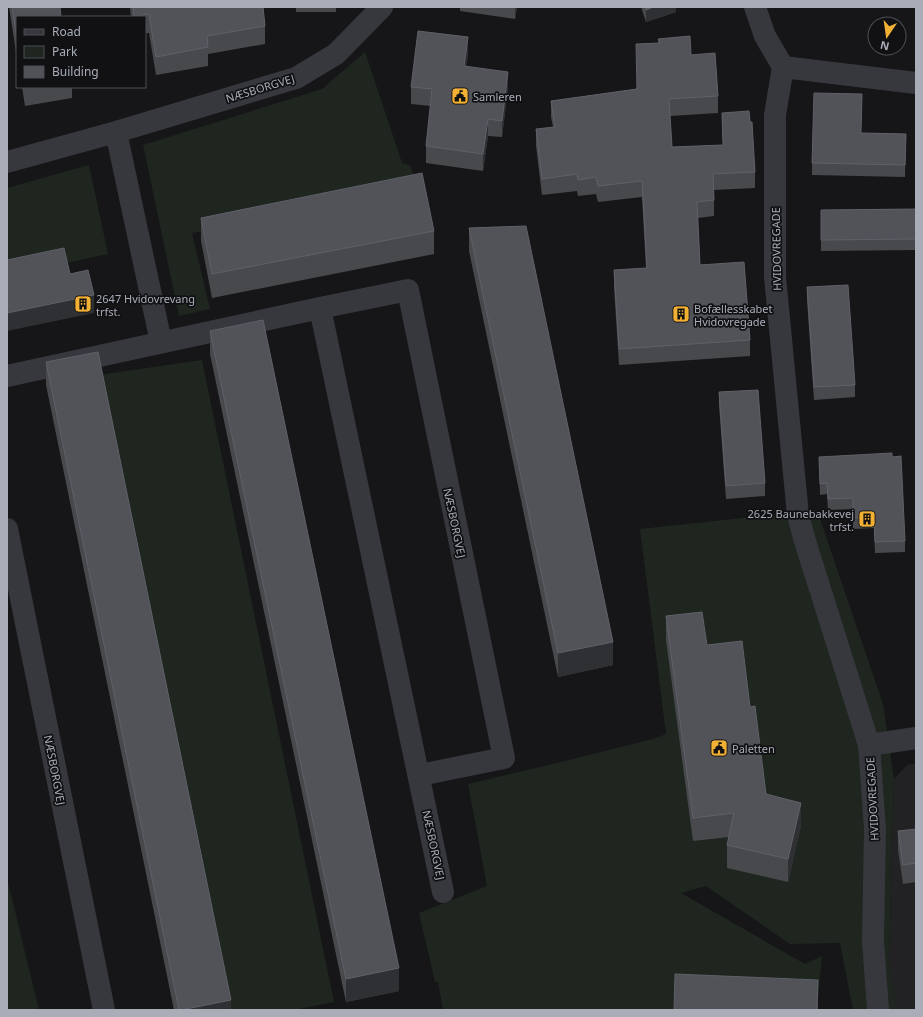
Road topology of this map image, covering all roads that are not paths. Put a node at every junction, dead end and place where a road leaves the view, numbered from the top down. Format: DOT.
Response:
graph roads {
  1 [pos="382,7"];
  2 [pos="755,7"];
  3 [pos="782,67"];
  4 [pos="916,83"];
  5 [pos="116,132"];
  6 [pos="7,162"];
  7 [pos="320,308"];
  8 [pos="161,342"];
  9 [pos="7,376"];
  10 [pos="7,529"];
  11 [pos="916,738"];
  12 [pos="869,745"];
  13 [pos="420,775"];
  14 [pos="444,892"];
  15 [pos="104,1010"];
  16 [pos="878,1010"];
  1 -- 5 [label="street, NÆSBORGVEJ"];
  2 -- 3 [label="street"];
  3 -- 4 [label="street"];
  3 -- 12 [label="street, HVIDOVREGADE"];
  5 -- 6 [label="street, NÆSBORGVEJ"];
  5 -- 8 [label="street"];
  7 -- 8 [label="street, NÆSBORGVEJ"];
  7 -- 13 [label="street, NÆSBORGVEJ"];
  7 -- 13 [label="street, NÆSBORGVEJ"];
  8 -- 9 [label="street, NÆSBORGVEJ"];
  10 -- 15 [label="street, NÆSBORGVEJ"];
  11 -- 12 [label="street"];
  12 -- 16 [label="street, HVIDOVREGADE"];
  13 -- 14 [label="street, NÆSBORGVEJ"];
}
